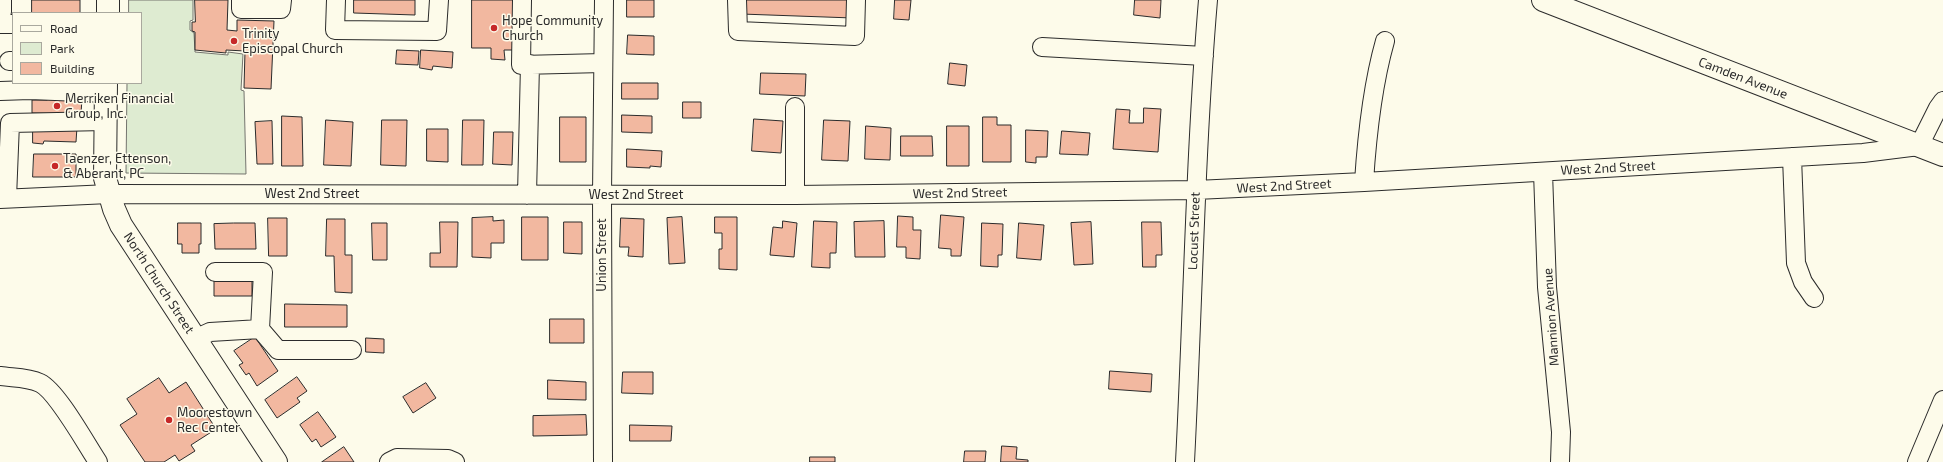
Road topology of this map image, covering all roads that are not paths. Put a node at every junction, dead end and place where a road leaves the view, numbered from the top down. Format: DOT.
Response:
graph roads {
  1 [pos="108,0"];
  2 [pos="241,0"];
  3 [pos="282,0"];
  4 [pos="336,0"];
  5 [pos="439,0"];
  6 [pos="522,0"];
  7 [pos="604,0"];
  8 [pos="737,0"];
  9 [pos="856,0"];
  10 [pos="1208,0"];
  11 [pos="1543,0"];
  12 [pos="108,12"];
  13 [pos="1385,41"];
  14 [pos="1042,47"];
  15 [pos="1204,56"];
  16 [pos="603,63"];
  17 [pos="530,64"];
  18 [pos="106,88"];
  19 [pos="0,91"];
  20 [pos="1943,100"];
  21 [pos="795,107"];
  22 [pos="105,121"];
  23 [pos="1919,146"];
  24 [pos="1943,156"];
  25 [pos="1792,157"];
  26 [pos="1543,172"];
  27 [pos="1364,182"];
  28 [pos="1196,190"];
  29 [pos="109,194"];
  30 [pos="527,195"];
  31 [pos="602,195"];
  32 [pos="795,195"];
  33 [pos="4,198"];
  34 [pos="215,272"];
  35 [pos="1814,298"];
  36 [pos="260,329"];
  37 [pos="195,338"];
  38 [pos="352,350"];
  39 [pos="0,376"];
  40 [pos="1943,400"];
  41 [pos="98,462"];
  42 [pos="276,462"];
  43 [pos="389,462"];
  44 [pos="455,462"];
  45 [pos="604,462"];
  46 [pos="1185,462"];
  47 [pos="1560,462"];
  48 [pos="1917,462"];
  1 -- 12 [label="main road"];
  2 -- 3 [label="street"];
  4 -- 5 [label="street"];
  6 -- 17 [label="street"];
  7 -- 16 [label="street, Union Street"];
  8 -- 9 [label="street"];
  10 -- 15 [label="street, Locust Street"];
  11 -- 23 [label="main road, Camden Avenue"];
  13 -- 27 [label="street"];
  14 -- 15 [label="street"];
  15 -- 28 [label="street, Locust Street"];
  16 -- 17 [label="street"];
  16 -- 31 [label="street, Union Street"];
  17 -- 30 [label="street"];
  18 -- 19 [label="street"];
  18 -- 22 [label="main road, North Church Street"];
  20 -- 23 [label="street"];
  21 -- 32 [label="street"];
  22 -- 29 [label="main road, North Church Street"];
  22 -- 33 [label="street"];
  23 -- 24 [label="main road, Camden Avenue"];
  23 -- 25 [label="street, West 2nd Street"];
  25 -- 26 [label="street, West 2nd Street"];
  25 -- 35 [label="street"];
  26 -- 27 [label="street, West 2nd Street"];
  26 -- 47 [label="street, Mannion Avenue"];
  27 -- 28 [label="street, West 2nd Street"];
  28 -- 32 [label="street, West 2nd Street"];
  28 -- 46 [label="street, Locust Street"];
  29 -- 30 [label="street, West 2nd Street"];
  29 -- 33 [label="street, West 2nd Street"];
  29 -- 37 [label="main road, North Church Street"];
  30 -- 31 [label="street, West 2nd Street"];
  31 -- 32 [label="street, West 2nd Street"];
  31 -- 45 [label="street, Union Street"];
  34 -- 36 [label="street"];
  36 -- 37 [label="street"];
  36 -- 38 [label="street"];
  37 -- 42 [label="main road, North Church Street"];
  39 -- 41 [label="street"];
  40 -- 48 [label="street"];
  43 -- 44 [label="street"];
}
